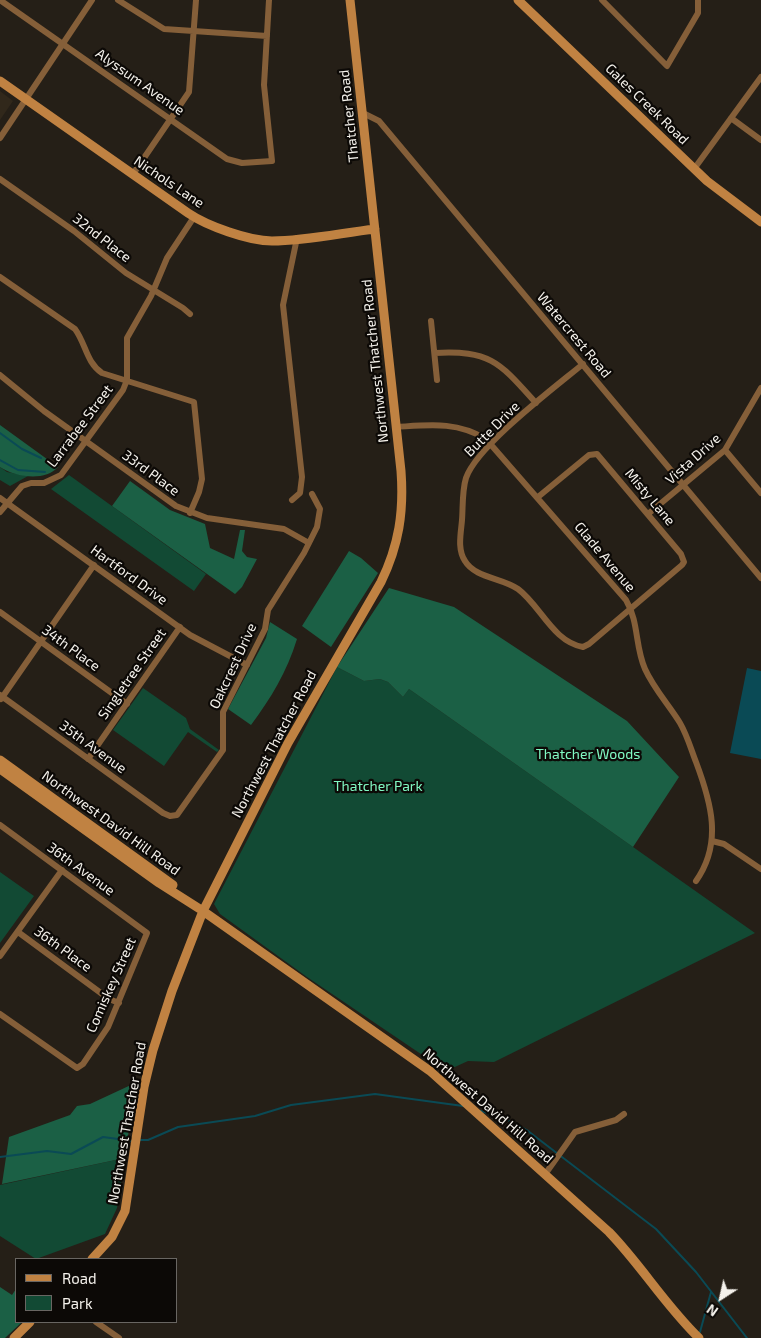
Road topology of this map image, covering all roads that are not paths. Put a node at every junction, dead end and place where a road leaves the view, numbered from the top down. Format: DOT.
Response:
graph roads {
  1 [pos="0,0"];
  2 [pos="92,0"];
  3 [pos="118,0"];
  4 [pos="196,0"];
  5 [pos="269,0"];
  6 [pos="350,0"];
  7 [pos="518,0"];
  8 [pos="602,0"];
  9 [pos="698,0"];
  10 [pos="194,31"];
  11 [pos="267,36"];
  12 [pos="63,44"];
  13 [pos="761,77"];
  14 [pos="0,81"];
  15 [pos="26,100"];
  16 [pos="363,113"];
  17 [pos="731,118"];
  18 [pos="172,120"];
  19 [pos="0,138"];
  20 [pos="761,140"];
  21 [pos="694,168"];
  22 [pos="133,174"];
  23 [pos="0,179"];
  24 [pos="194,217"];
  25 [pos="761,222"];
  26 [pos="375,229"];
  27 [pos="297,238"];
  28 [pos="0,277"];
  29 [pos="153,290"];
  30 [pos="190,314"];
  31 [pos="431,322"];
  32 [pos="435,353"];
  33 [pos="582,364"];
  34 [pos="0,375"];
  35 [pos="127,380"];
  36 [pos="438,380"];
  37 [pos="761,388"];
  38 [pos="536,403"];
  39 [pos="396,427"];
  40 [pos="86,441"];
  41 [pos="492,444"];
  42 [pos="725,450"];
  43 [pos="684,486"];
  44 [pos="761,493"];
  45 [pos="312,494"];
  46 [pos="0,498"];
  47 [pos="538,498"];
  48 [pos="292,500"];
  49 [pos="6,503"];
  50 [pos="0,512"];
  51 [pos="190,513"];
  52 [pos="648,514"];
  53 [pos="309,543"];
  54 [pos="94,565"];
  55 [pos="761,578"];
  56 [pos="631,609"];
  57 [pos="0,612"];
  58 [pos="180,627"];
  59 [pos="40,641"];
  60 [pos="246,665"];
  61 [pos="1,697"];
  62 [pos="126,704"];
  63 [pos="88,759"];
  64 [pos="0,760"];
  65 [pos="0,769"];
  66 [pos="173,816"];
  67 [pos="0,825"];
  68 [pos="712,840"];
  69 [pos="761,869"];
  70 [pos="62,870"];
  71 [pos="696,881"];
  72 [pos="203,911"];
  73 [pos="18,932"];
  74 [pos="147,933"];
  75 [pos="0,956"];
  76 [pos="119,1003"];
  77 [pos="0,1014"];
  78 [pos="624,1114"];
  79 [pos="546,1173"];
  80 [pos="93,1258"];
  81 [pos="29,1323"];
  82 [pos="97,1323"];
  83 [pos="14,1338"];
  84 [pos="119,1338"];
  85 [pos="699,1338"];
  1 -- 12 [label="street, Alyssum Avenue"];
  2 -- 12 [label="street"];
  3 -- 10 [label="street"];
  4 -- 10 [label="street"];
  5 -- 11 [label="street"];
  6 -- 16 [label="street, Thatcher Road"];
  7 -- 21 [label="street, Gales Creek Road"];
  8 -- 9 [label="street"];
  10 -- 11 [label="street"];
  10 -- 18 [label="street"];
  11 -- 18 [label="street, Alyssum Avenue"];
  12 -- 15 [label="street"];
  12 -- 18 [label="street, Alyssum Avenue"];
  13 -- 17 [label="street"];
  14 -- 15 [label="street, Nichols Lane"];
  15 -- 19 [label="street"];
  15 -- 22 [label="street, Nichols Lane"];
  16 -- 26 [label="street, Thatcher Road"];
  16 -- 33 [label="street, Watercrest Road"];
  17 -- 20 [label="street"];
  17 -- 21 [label="street"];
  18 -- 22 [label="street"];
  21 -- 25 [label="street, Gales Creek Road"];
  22 -- 24 [label="street, Nichols Lane"];
  23 -- 29 [label="street, 32nd Place"];
  24 -- 27 [label="street, Nichols Lane"];
  24 -- 29 [label="street, Larrabee Street"];
  26 -- 27 [label="street, Nichols Lane"];
  26 -- 39 [label="street, Northwest Thatcher Road"];
  27 -- 48 [label="street"];
  28 -- 35 [label="street"];
  29 -- 30 [label="street, 32nd Place"];
  29 -- 35 [label="street, Larrabee Street"];
  31 -- 32 [label="street"];
  32 -- 36 [label="street"];
  32 -- 38 [label="street"];
  33 -- 38 [label="street, Butte Drive"];
  33 -- 43 [label="street, Watercrest Road"];
  34 -- 40 [label="street, 33rd Place"];
  35 -- 40 [label="street, Larrabee Street"];
  35 -- 51 [label="street"];
  37 -- 42 [label="street, Vista Drive"];
  38 -- 41 [label="street, Butte Drive"];
  39 -- 41 [label="street, Glade Avenue"];
  39 -- 72 [label="street, Northwest Thatcher Road"];
  40 -- 49 [label="street, Larrabee Street"];
  40 -- 51 [label="street, 33rd Place"];
  41 -- 47 [label="street, Glade Avenue"];
  41 -- 56 [label="street, Butte Drive"];
  42 -- 43 [label="street, Vista Drive"];
  42 -- 44 [label="street"];
  43 -- 52 [label="street, Vista Drive"];
  43 -- 55 [label="street, Watercrest Road"];
  45 -- 53 [label="street, Oakcrest Drive"];
  46 -- 49 [label="street, Hartford Drive"];
  47 -- 52 [label="street, Misty Lane"];
  47 -- 56 [label="street, Glade Avenue"];
  49 -- 50 [label="street, Larrabee Street"];
  49 -- 54 [label="street, Hartford Drive"];
  51 -- 53 [label="street, 33rd Place"];
  52 -- 56 [label="street, Misty Lane"];
  53 -- 60 [label="street, Oakcrest Drive"];
  54 -- 58 [label="street, Hartford Drive"];
  54 -- 59 [label="street"];
  56 -- 68 [label="street, Glade Avenue"];
  57 -- 59 [label="street, 34th Place"];
  58 -- 60 [label="street, Hartford Drive"];
  58 -- 62 [label="street, Singletree Street"];
  59 -- 61 [label="street"];
  59 -- 62 [label="street, 34th Place"];
  60 -- 66 [label="street, Oakcrest Drive"];
  61 -- 63 [label="street, 35th Avenue"];
  62 -- 63 [label="street, Singletree Street"];
  63 -- 66 [label="street, 35th Avenue"];
  64 -- 72 [label="street, Northwest David Hill Road"];
  65 -- 72 [label="street, Northwest David Hill Road"];
  67 -- 70 [label="street, 36th Avenue"];
  68 -- 69 [label="street"];
  68 -- 71 [label="street, Glade Avenue"];
  70 -- 73 [label="street"];
  70 -- 74 [label="street, 36th Avenue"];
  72 -- 79 [label="street, Northwest David Hill Road"];
  72 -- 80 [label="street, Northwest Thatcher Road"];
  73 -- 75 [label="street"];
  73 -- 76 [label="street, 36th Place"];
  74 -- 76 [label="street, Comiskey Street"];
  76 -- 77 [label="street, Comiskey Street"];
  78 -- 79 [label="street"];
  79 -- 85 [label="street, Northwest David Hill Road"];
  81 -- 83 [label="street"];
  82 -- 84 [label="street"];
}
